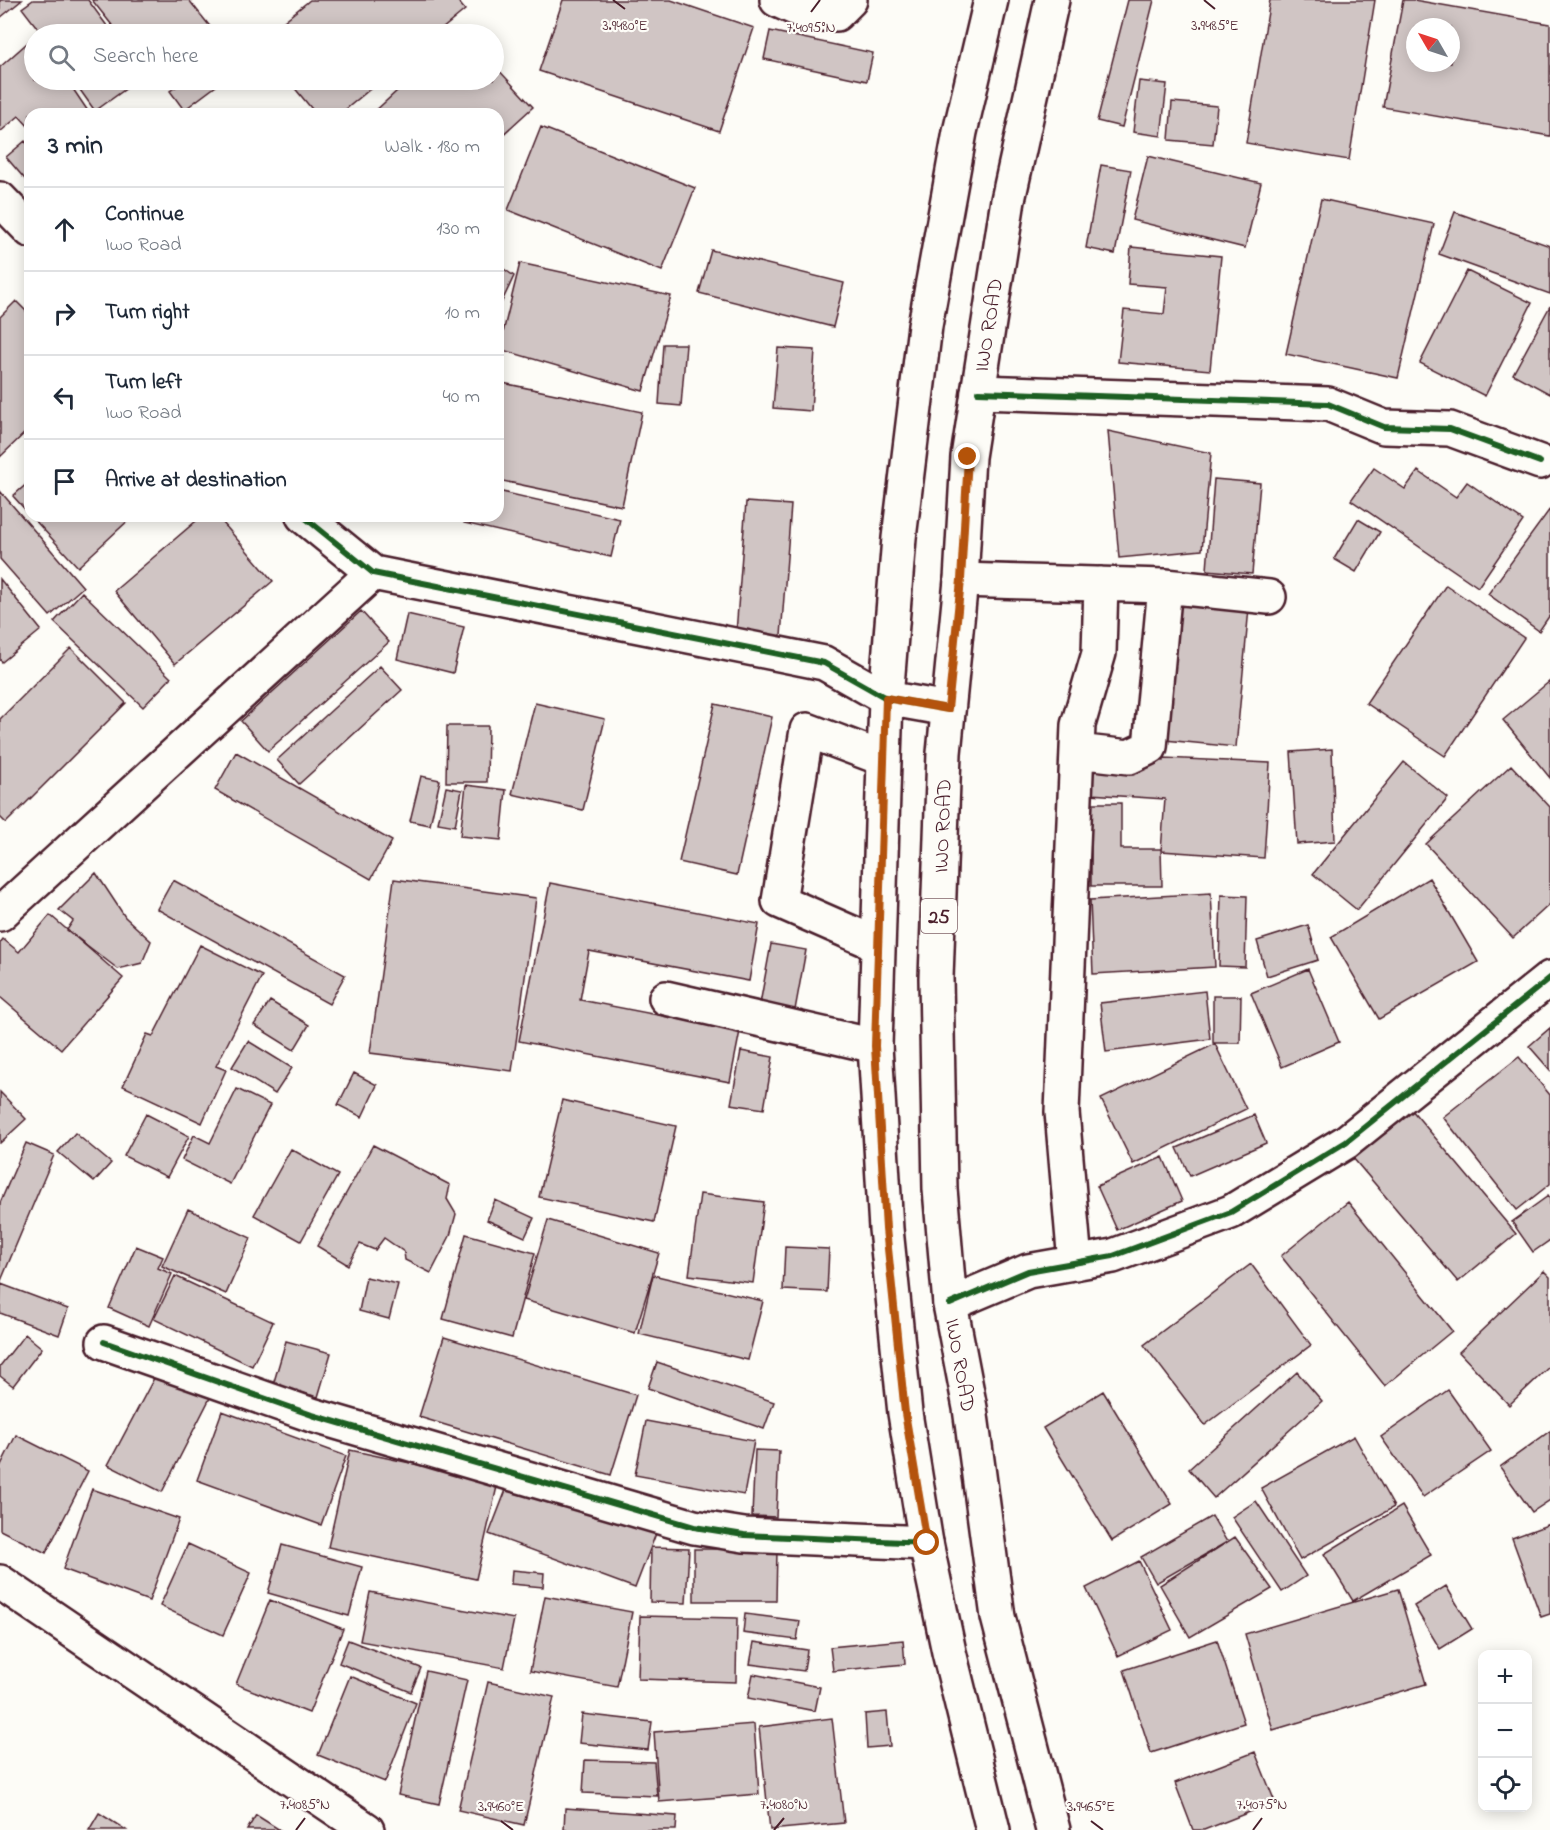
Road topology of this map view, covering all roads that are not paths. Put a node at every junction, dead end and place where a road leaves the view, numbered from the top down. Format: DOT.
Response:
graph roads {
  1 [pos="777,0"];
  2 [pos="850,0"];
  3 [pos="991,0"];
  4 [pos="1052,0"];
  5 [pos="0,199"];
  6 [pos="24,224"];
  7 [pos="978,392"];
  8 [pos="1540,462"];
  9 [pos="310,522"];
  10 [pos="373,573"];
  11 [pos="961,580"];
  12 [pos="1101,584"];
  13 [pos="1165,586"];
  14 [pos="1269,597"];
  15 [pos="886,698"];
  16 [pos="948,709"];
  17 [pos="1077,751"];
  18 [pos="884,759"];
  19 [pos="0,914"];
  20 [pos="877,944"];
  21 [pos="1550,978"];
  22 [pos="666,998"];
  23 [pos="875,1046"];
  24 [pos="1075,1263"];
  25 [pos="950,1304"];
  26 [pos="104,1342"];
  27 [pos="927,1543"];
  28 [pos="0,1582"];
  29 [pos="367,1830"];
  30 [pos="993,1830"];
  31 [pos="1053,1830"];
  1 -- 2 [label="street"];
  3 -- 15 [label="street"];
  4 -- 7 [label="street, IWO ROAD / 25"];
  5 -- 6 [label="street"];
  7 -- 8 [label="street"];
  7 -- 11 [label="street, IWO ROAD / 25"];
  9 -- 10 [label="street"];
  10 -- 15 [label="street"];
  10 -- 19 [label="street"];
  11 -- 12 [label="street"];
  11 -- 16 [label="street, IWO ROAD / 25"];
  12 -- 13 [label="street"];
  12 -- 17 [label="street"];
  13 -- 14 [label="street"];
  13 -- 17 [label="street"];
  15 -- 16 [label="street"];
  15 -- 18 [label="street"];
  16 -- 25 [label="street, IWO ROAD / 25"];
  17 -- 24 [label="street"];
  18 -- 20 [label="street"];
  18 -- 20 [label="street"];
  20 -- 23 [label="street"];
  21 -- 24 [label="street"];
  22 -- 23 [label="street"];
  23 -- 27 [label="street"];
  24 -- 25 [label="street"];
  25 -- 31 [label="street, IWO ROAD / 25"];
  26 -- 27 [label="street"];
  27 -- 30 [label="street"];
  28 -- 29 [label="street"];
}
